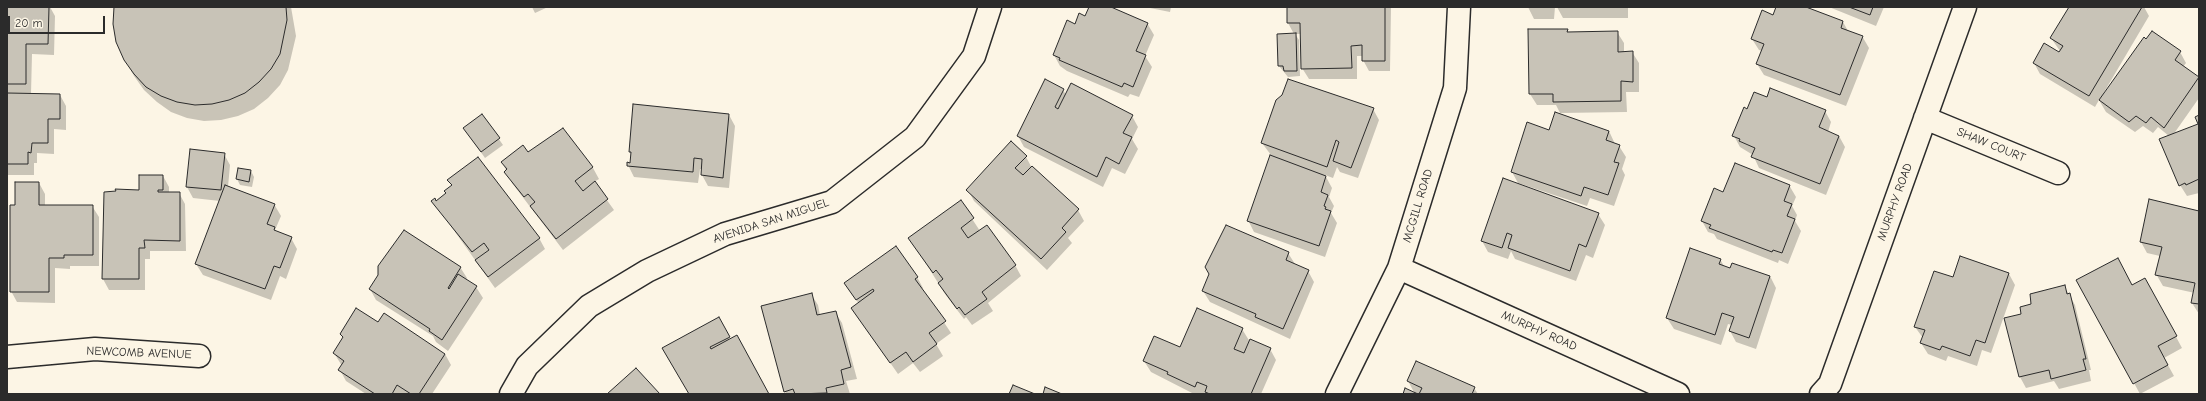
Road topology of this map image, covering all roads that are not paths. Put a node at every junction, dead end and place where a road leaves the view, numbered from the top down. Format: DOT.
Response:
graph roads {
  1 [pos="990,7"];
  2 [pos="1459,7"];
  3 [pos="1965,7"];
  4 [pos="1925,118"];
  5 [pos="2058,173"];
  6 [pos="1399,268"];
  7 [pos="199,356"];
  8 [pos="7,357"];
  9 [pos="511,394"];
  10 [pos="1337,394"];
  11 [pos="1678,394"];
  12 [pos="1821,394"];
  1 -- 9 [label="street, AVENIDA SAN MIGUEL"];
  2 -- 6 [label="street, MCGILL ROAD"];
  3 -- 4 [label="street, MURPHY ROAD"];
  4 -- 5 [label="street, SHAW COURT"];
  4 -- 12 [label="street, MURPHY ROAD"];
  6 -- 10 [label="street, MCGILL ROAD"];
  6 -- 11 [label="street, MURPHY ROAD"];
  7 -- 8 [label="street, NEWCOMB AVENUE"];
}
